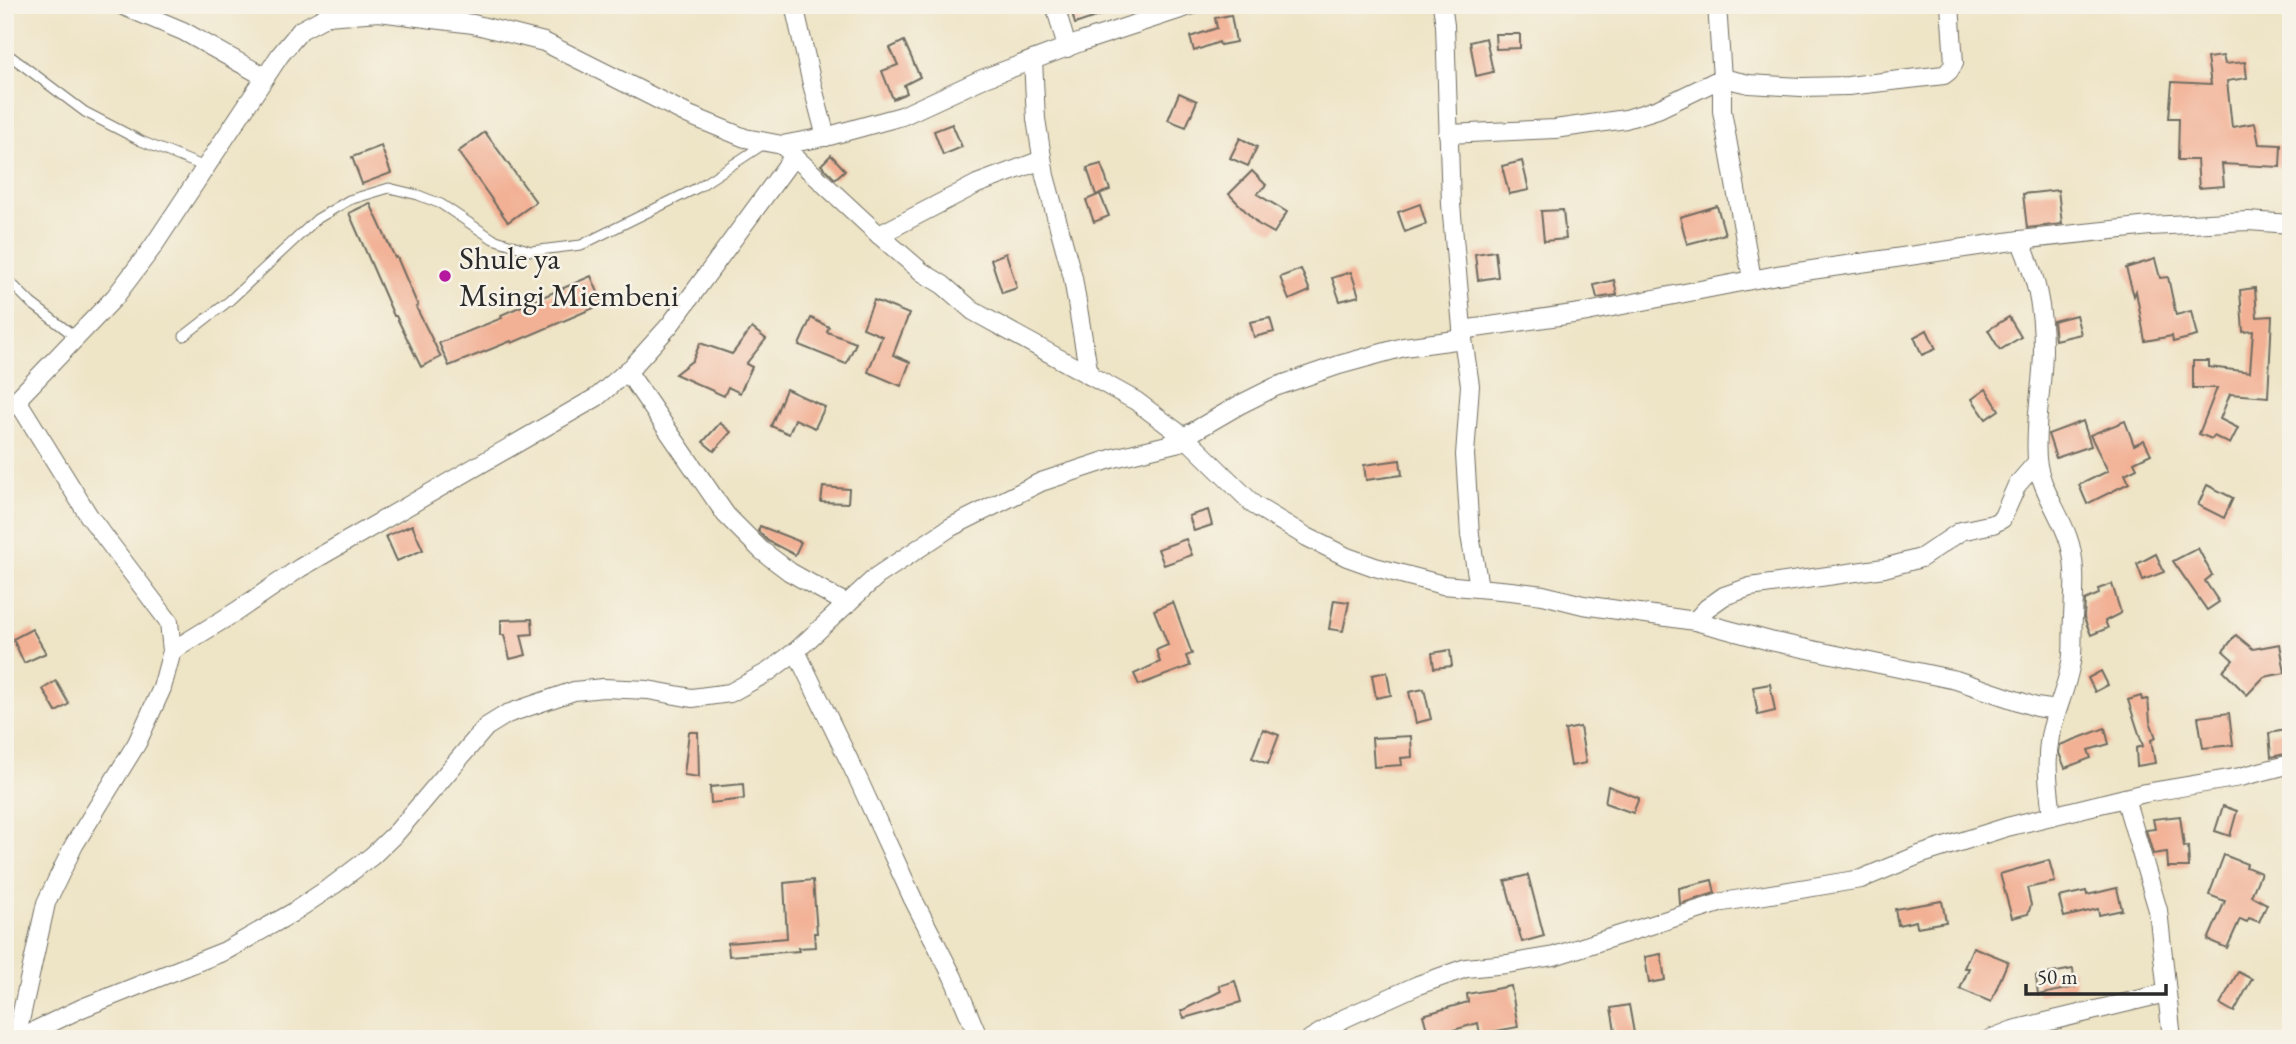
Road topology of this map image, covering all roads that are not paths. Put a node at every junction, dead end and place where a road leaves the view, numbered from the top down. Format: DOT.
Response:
graph roads {
  1 [pos="121,5"];
  2 [pos="794,5"];
  3 [pos="1055,5"];
  4 [pos="1193,5"];
  5 [pos="1442,5"];
  6 [pos="1717,5"];
  7 [pos="1950,5"];
  8 [pos="1067,47"];
  9 [pos="5,52"];
  10 [pos="1033,60"];
  11 [pos="265,77"];
  12 [pos="1722,78"];
  13 [pos="1448,134"];
  14 [pos="826,137"];
  15 [pos="781,148"];
  16 [pos="1042,160"];
  17 [pos="205,167"];
  18 [pos="2291,224"];
  19 [pos="879,235"];
  20 [pos="2020,240"];
  21 [pos="5,277"];
  22 [pos="1752,279"];
  23 [pos="1463,335"];
  24 [pos="184,336"];
  25 [pos="77,338"];
  26 [pos="626,371"];
  27 [pos="1089,375"];
  28 [pos="14,397"];
  29 [pos="1186,438"];
  30 [pos="2038,462"];
  31 [pos="1479,587"];
  32 [pos="847,604"];
  33 [pos="1695,621"];
  34 [pos="172,651"];
  35 [pos="796,651"];
  36 [pos="2057,710"];
  37 [pos="2291,764"];
  38 [pos="2125,798"];
  39 [pos="2052,816"];
  40 [pos="2166,993"];
  41 [pos="16,1039"];
  42 [pos="24,1039"];
  43 [pos="979,1039"];
  44 [pos="1310,1039"];
  45 [pos="1990,1039"];
  46 [pos="2172,1039"];
  1 -- 11 [label="street"];
  2 -- 14 [label="street"];
  3 -- 8 [label="street"];
  4 -- 8 [label="street"];
  5 -- 13 [label="street"];
  6 -- 12 [label="street"];
  7 -- 12 [label="street"];
  8 -- 10 [label="street"];
  9 -- 17 [label="lane"];
  10 -- 14 [label="street"];
  10 -- 16 [label="street"];
  11 -- 15 [label="street"];
  11 -- 17 [label="street"];
  12 -- 13 [label="street"];
  12 -- 22 [label="street"];
  13 -- 23 [label="street"];
  14 -- 15 [label="street"];
  15 -- 19 [label="street"];
  15 -- 24 [label="lane"];
  15 -- 26 [label="street"];
  16 -- 19 [label="street"];
  16 -- 27 [label="street"];
  17 -- 25 [label="street"];
  18 -- 20 [label="street"];
  19 -- 27 [label="street"];
  20 -- 22 [label="street"];
  20 -- 30 [label="street"];
  21 -- 25 [label="lane"];
  22 -- 23 [label="street"];
  23 -- 29 [label="street"];
  23 -- 31 [label="street"];
  25 -- 28 [label="street"];
  26 -- 32 [label="street"];
  26 -- 34 [label="street"];
  27 -- 29 [label="street"];
  28 -- 34 [label="street"];
  29 -- 31 [label="street"];
  29 -- 32 [label="street"];
  30 -- 33 [label="street"];
  30 -- 36 [label="street"];
  31 -- 33 [label="street"];
  32 -- 35 [label="street"];
  33 -- 36 [label="street"];
  34 -- 41 [label="street"];
  35 -- 42 [label="street"];
  35 -- 43 [label="street"];
  36 -- 39 [label="street"];
  37 -- 38 [label="street"];
  38 -- 39 [label="street"];
  38 -- 40 [label="street"];
  39 -- 44 [label="street"];
  40 -- 45 [label="street"];
  40 -- 46 [label="street"];
}
